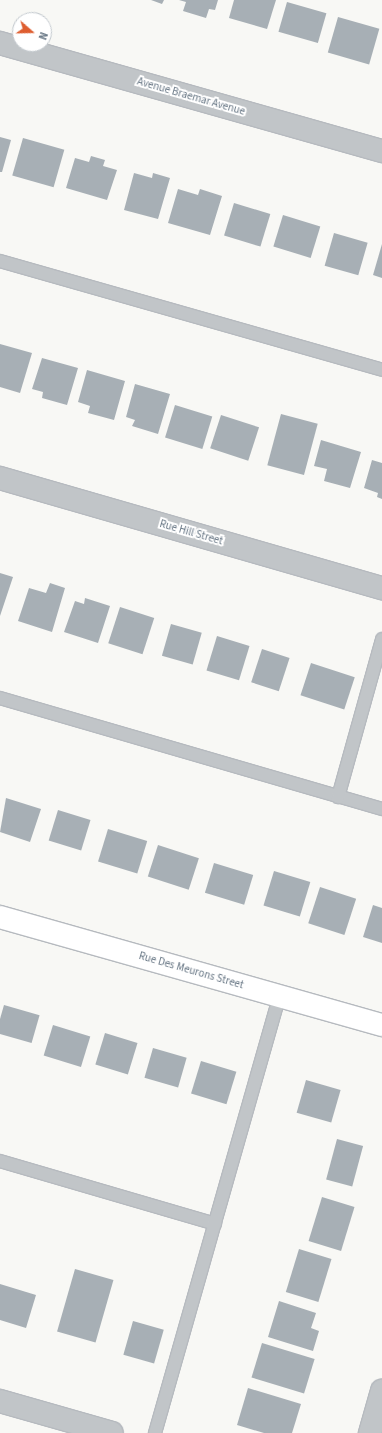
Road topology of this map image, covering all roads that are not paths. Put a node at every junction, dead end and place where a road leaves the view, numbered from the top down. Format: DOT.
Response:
graph roads {
  1 [pos="0,43"];
  2 [pos="382,151"];
  3 [pos="0,261"];
  4 [pos="382,370"];
  5 [pos="0,478"];
  6 [pos="382,588"];
  7 [pos="382,640"];
  8 [pos="0,698"];
  9 [pos="338,796"];
  10 [pos="382,809"];
  11 [pos="0,917"];
  12 [pos="279,997"];
  13 [pos="382,1025"];
  14 [pos="0,1161"];
  15 [pos="215,1224"];
  16 [pos="382,1391"];
  17 [pos="0,1401"];
  18 [pos="112,1433"];
  19 [pos="155,1433"];
  20 [pos="370,1433"];
  1 -- 2 [label="street, Avenue Braemar Avenue"];
  3 -- 4 [label="lane"];
  5 -- 6 [label="street, Rue Hill Street"];
  7 -- 9 [label="lane"];
  8 -- 9 [label="lane"];
  9 -- 10 [label="lane"];
  11 -- 12 [label="street, Rue Des Meurons Street"];
  12 -- 13 [label="street, Rue Des Meurons Street"];
  12 -- 15 [label="lane"];
  14 -- 15 [label="lane"];
  15 -- 19 [label="lane"];
  16 -- 20 [label="street"];
  17 -- 18 [label="street"];
}
